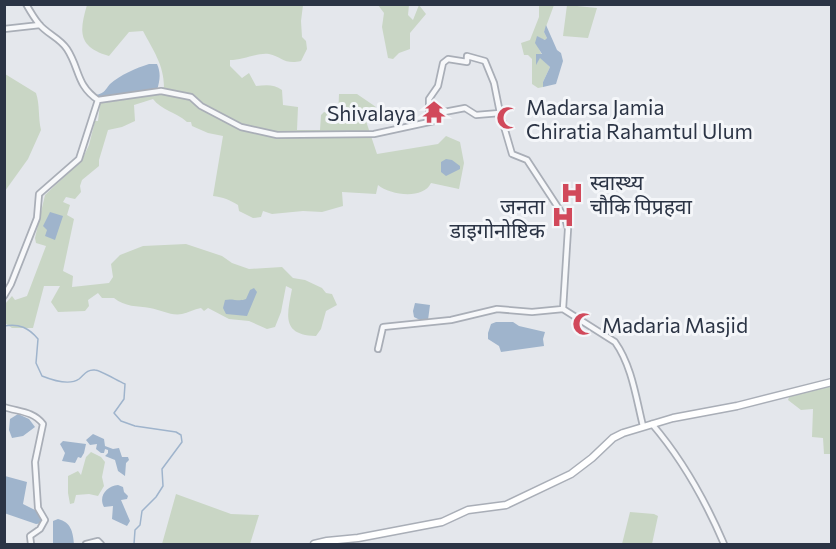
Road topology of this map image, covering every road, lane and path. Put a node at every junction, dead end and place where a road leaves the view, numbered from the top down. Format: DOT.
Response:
graph roads {
  1 [pos="26,4"];
  2 [pos="40,26"];
  3 [pos="4,29"];
  4 [pos="98,100"];
  5 [pos="500,113"];
  6 [pos="434,121"];
  7 [pos="4,296"];
  8 [pos="563,309"];
  9 [pos="378,349"];
  10 [pos="831,382"];
  11 [pos="4,407"];
  12 [pos="652,424"];
  13 [pos="643,426"];
  14 [pos="31,544"];
  15 [pos="86,544"];
  16 [pos="101,544"];
  17 [pos="314,544"];
  18 [pos="724,544"];
  1 -- 2 [label="street"];
  2 -- 3 [label="street"];
  2 -- 4 [label="street"];
  4 -- 6 [label="street"];
  4 -- 7 [label="street"];
  5 -- 6 [label="street"];
  5 -- 6 [label="street"];
  5 -- 8 [label="street"];
  8 -- 9 [label="street"];
  8 -- 13 [label="street"];
  10 -- 12 [label="street"];
  11 -- 14 [label="street"];
  12 -- 13 [label="street"];
  12 -- 18 [label="street"];
  13 -- 17 [label="street"];
  15 -- 16 [label="street"];
}
